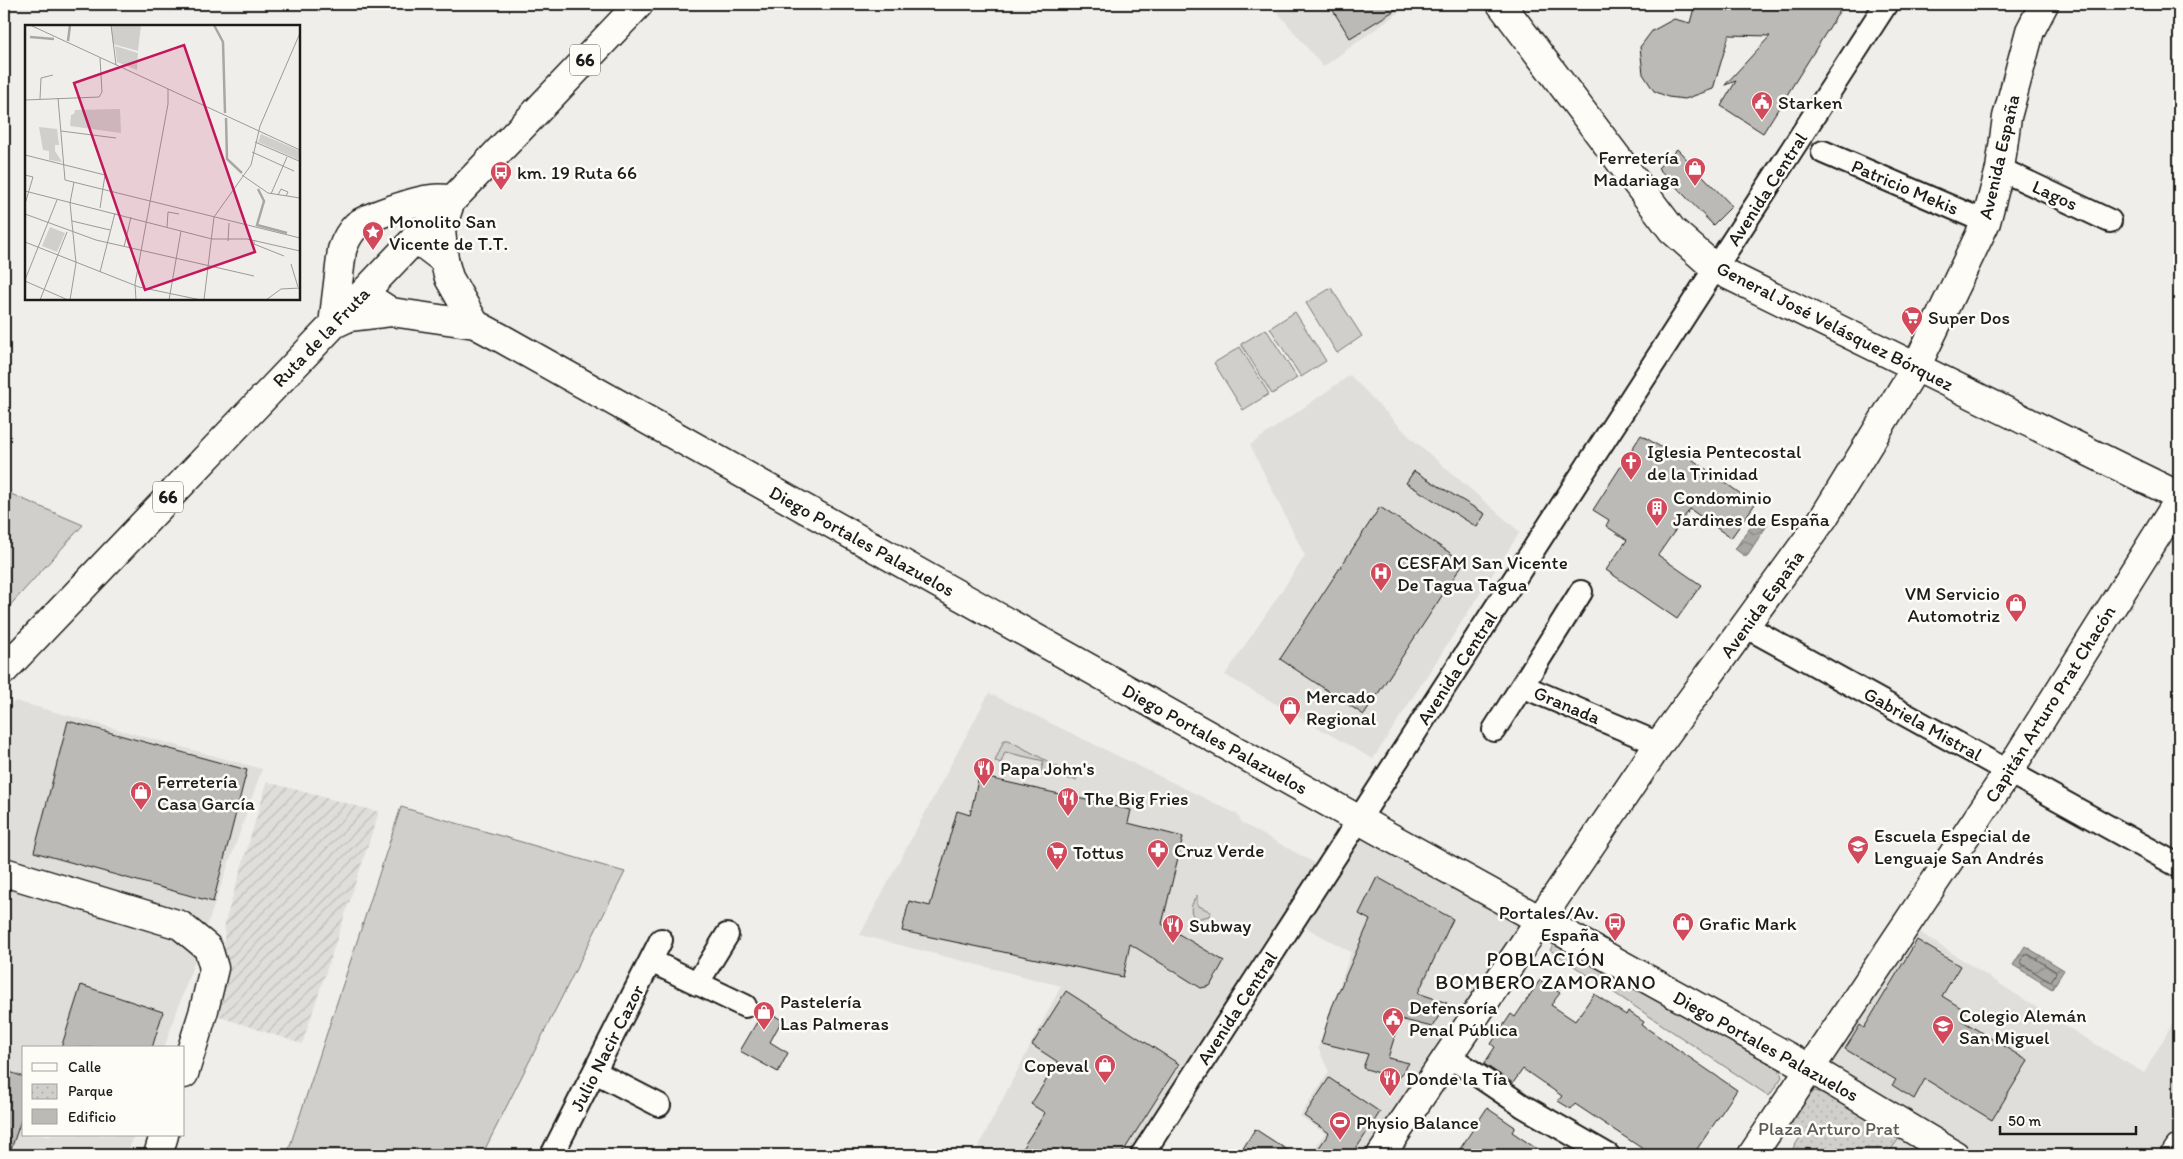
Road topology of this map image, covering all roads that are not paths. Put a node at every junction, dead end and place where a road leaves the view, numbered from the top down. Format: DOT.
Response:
graph roads {
  1 [pos="640,4"];
  2 [pos="1501,4"];
  3 [pos="1886,4"];
  4 [pos="2044,4"];
  5 [pos="1823,152"];
  6 [pos="2000,169"];
  7 [pos="451,199"];
  8 [pos="366,218"];
  9 [pos="1986,222"];
  10 [pos="2110,222"];
  11 [pos="415,238"];
  12 [pos="340,260"];
  13 [pos="444,260"];
  14 [pos="1716,269"];
  15 [pos="363,293"];
  16 [pos="391,312"];
  17 [pos="475,324"];
  18 [pos="333,325"];
  19 [pos="1916,367"];
  20 [pos="2179,498"];
  21 [pos="1581,592"];
  22 [pos="1745,626"];
  23 [pos="4,670"];
  24 [pos="1522,686"];
  25 [pos="1494,730"];
  26 [pos="1659,744"];
  27 [pos="2009,771"];
  28 [pos="1359,820"];
  29 [pos="2179,866"];
  30 [pos="4,872"];
  31 [pos="1539,920"];
  32 [pos="727,935"];
  33 [pos="661,940"];
  34 [pos="651,961"];
  35 [pos="697,984"];
  36 [pos="745,1006"];
  37 [pos="1449,1056"];
  38 [pos="1808,1068"];
  39 [pos="185,1071"];
  40 [pos="594,1072"];
  41 [pos="659,1105"];
  42 [pos="164,1136"];
  43 [pos="2179,1149"];
  44 [pos="158,1155"];
  45 [pos="552,1155"];
  46 [pos="1142,1155"];
  47 [pos="1381,1155"];
  48 [pos="1608,1155"];
  49 [pos="1752,1155"];
  50 [pos="1955,1155"];
  51 [pos="2175,1155"];
  1 -- 7 [label="main road, Ruta de la Fruta / 66"];
  2 -- 14 [label="main road, General José Velásquez Bórquez"];
  3 -- 14 [label="street, Avenida Central"];
  4 -- 6 [label="main road, Avenida España"];
  5 -- 9 [label="street, Patricio Mekis"];
  6 -- 9 [label="main road, Avenida España"];
  6 -- 10 [label="street, Lagos"];
  7 -- 8 [label="main road"];
  7 -- 11 [label="main road, Ruta de la Fruta / 66"];
  7 -- 13 [label="main road"];
  8 -- 11 [label="main road"];
  8 -- 12 [label="main road"];
  9 -- 19 [label="main road, Avenida España"];
  11 -- 13 [label="main road"];
  11 -- 15 [label="main road, Ruta de la Fruta / 66"];
  12 -- 15 [label="main road"];
  12 -- 18 [label="main road"];
  13 -- 17 [label="main road"];
  14 -- 19 [label="main road, General José Velásquez Bórquez"];
  14 -- 28 [label="street, Avenida Central"];
  15 -- 16 [label="main road"];
  15 -- 18 [label="main road, Ruta de la Fruta / 66"];
  16 -- 17 [label="main road"];
  16 -- 18 [label="main road"];
  17 -- 28 [label="main road, Diego Portales Palazuelos"];
  18 -- 23 [label="main road, Ruta de la Fruta / 66"];
  19 -- 20 [label="main road, General José Velásquez Bórquez"];
  19 -- 22 [label="main road, Avenida España"];
  20 -- 27 [label="main road, Capitán Arturo Prat Chacón"];
  21 -- 24 [label="street, Granada"];
  22 -- 26 [label="main road, Avenida España"];
  22 -- 27 [label="street, Gabriela Mistral"];
  24 -- 25 [label="street"];
  24 -- 26 [label="street, Granada"];
  26 -- 31 [label="main road, Avenida España"];
  27 -- 29 [label="street, Gabriela Mistral"];
  27 -- 38 [label="main road, Capitán Arturo Prat Chacón"];
  28 -- 31 [label="main road, Diego Portales Palazuelos"];
  28 -- 46 [label="street, Avenida Central"];
  30 -- 39 [label="main road"];
  31 -- 37 [label="main road, Avenida España"];
  31 -- 38 [label="main road, Diego Portales Palazuelos"];
  32 -- 35 [label="street"];
  33 -- 34 [label="street, Julio Nacir Cazor"];
  34 -- 35 [label="street"];
  34 -- 40 [label="street, Julio Nacir Cazor"];
  35 -- 36 [label="street"];
  37 -- 47 [label="main road, Avenida España"];
  37 -- 48 [label="street"];
  38 -- 49 [label="main road, Capitán Arturo Prat Chacón"];
  38 -- 50 [label="main road, Diego Portales Palazuelos"];
  40 -- 41 [label="street"];
  40 -- 45 [label="street, Julio Nacir Cazor"];
  42 -- 44 [label="main road"];
  43 -- 51 [label="main road"];
}
